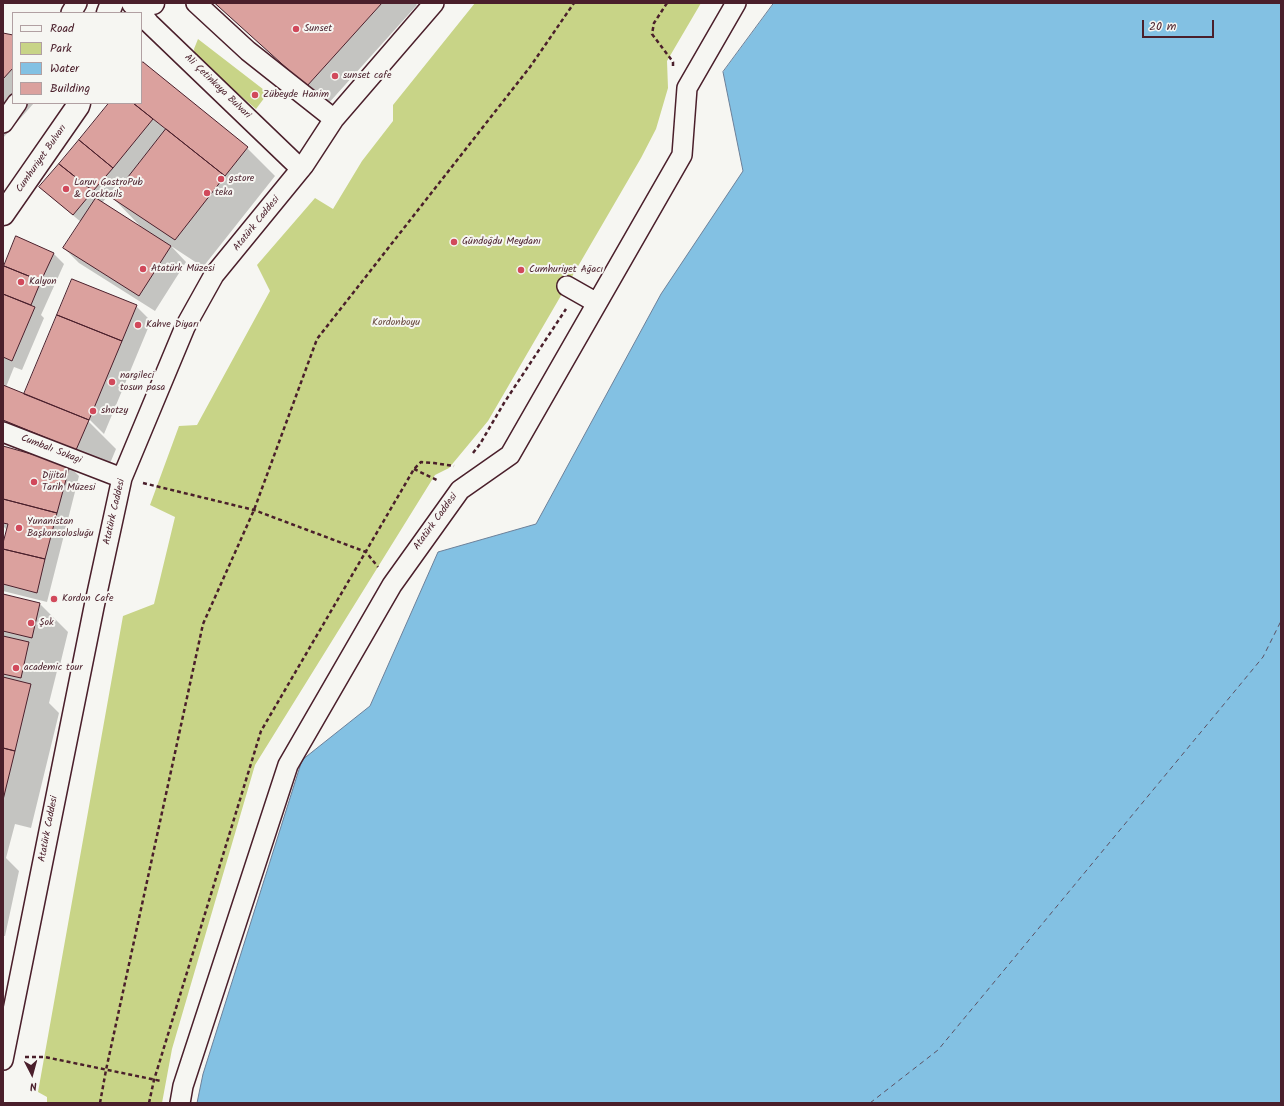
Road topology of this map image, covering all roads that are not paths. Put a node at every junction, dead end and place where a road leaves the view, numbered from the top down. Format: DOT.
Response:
graph roads {
  1 [pos="77,3"];
  2 [pos="140,3"];
  3 [pos="196,3"];
  4 [pos="434,3"];
  5 [pos="736,3"];
  6 [pos="72,12"];
  7 [pos="16,104"];
  8 [pos="79,104"];
  9 [pos="334,119"];
  10 [pos="3,123"];
  11 [pos="301,169"];
  12 [pos="3,214"];
  13 [pos="566,286"];
  14 [pos="597,303"];
  15 [pos="3,432"];
  16 [pos="122,478"];
  17 [pos="3,1057"];
  18 [pos="182,1095"];
  1 -- 6 [label="street"];
  2 -- 11 [label="street, Ali Çetinkaya Bulvari"];
  3 -- 9 [label="street"];
  4 -- 9 [label="street, Atatürk Caddesi"];
  5 -- 14 [label="street, Atatürk Caddesi"];
  7 -- 10 [label="street"];
  8 -- 12 [label="street, Cumhuriyet Bulvarı"];
  9 -- 11 [label="street, Atatürk Caddesi"];
  11 -- 16 [label="street, Atatürk Caddesi"];
  13 -- 14 [label="street"];
  14 -- 18 [label="street, Atatürk Caddesi"];
  15 -- 16 [label="street, Cumbalı Sokagi"];
  16 -- 17 [label="street, Atatürk Caddesi"];
}
